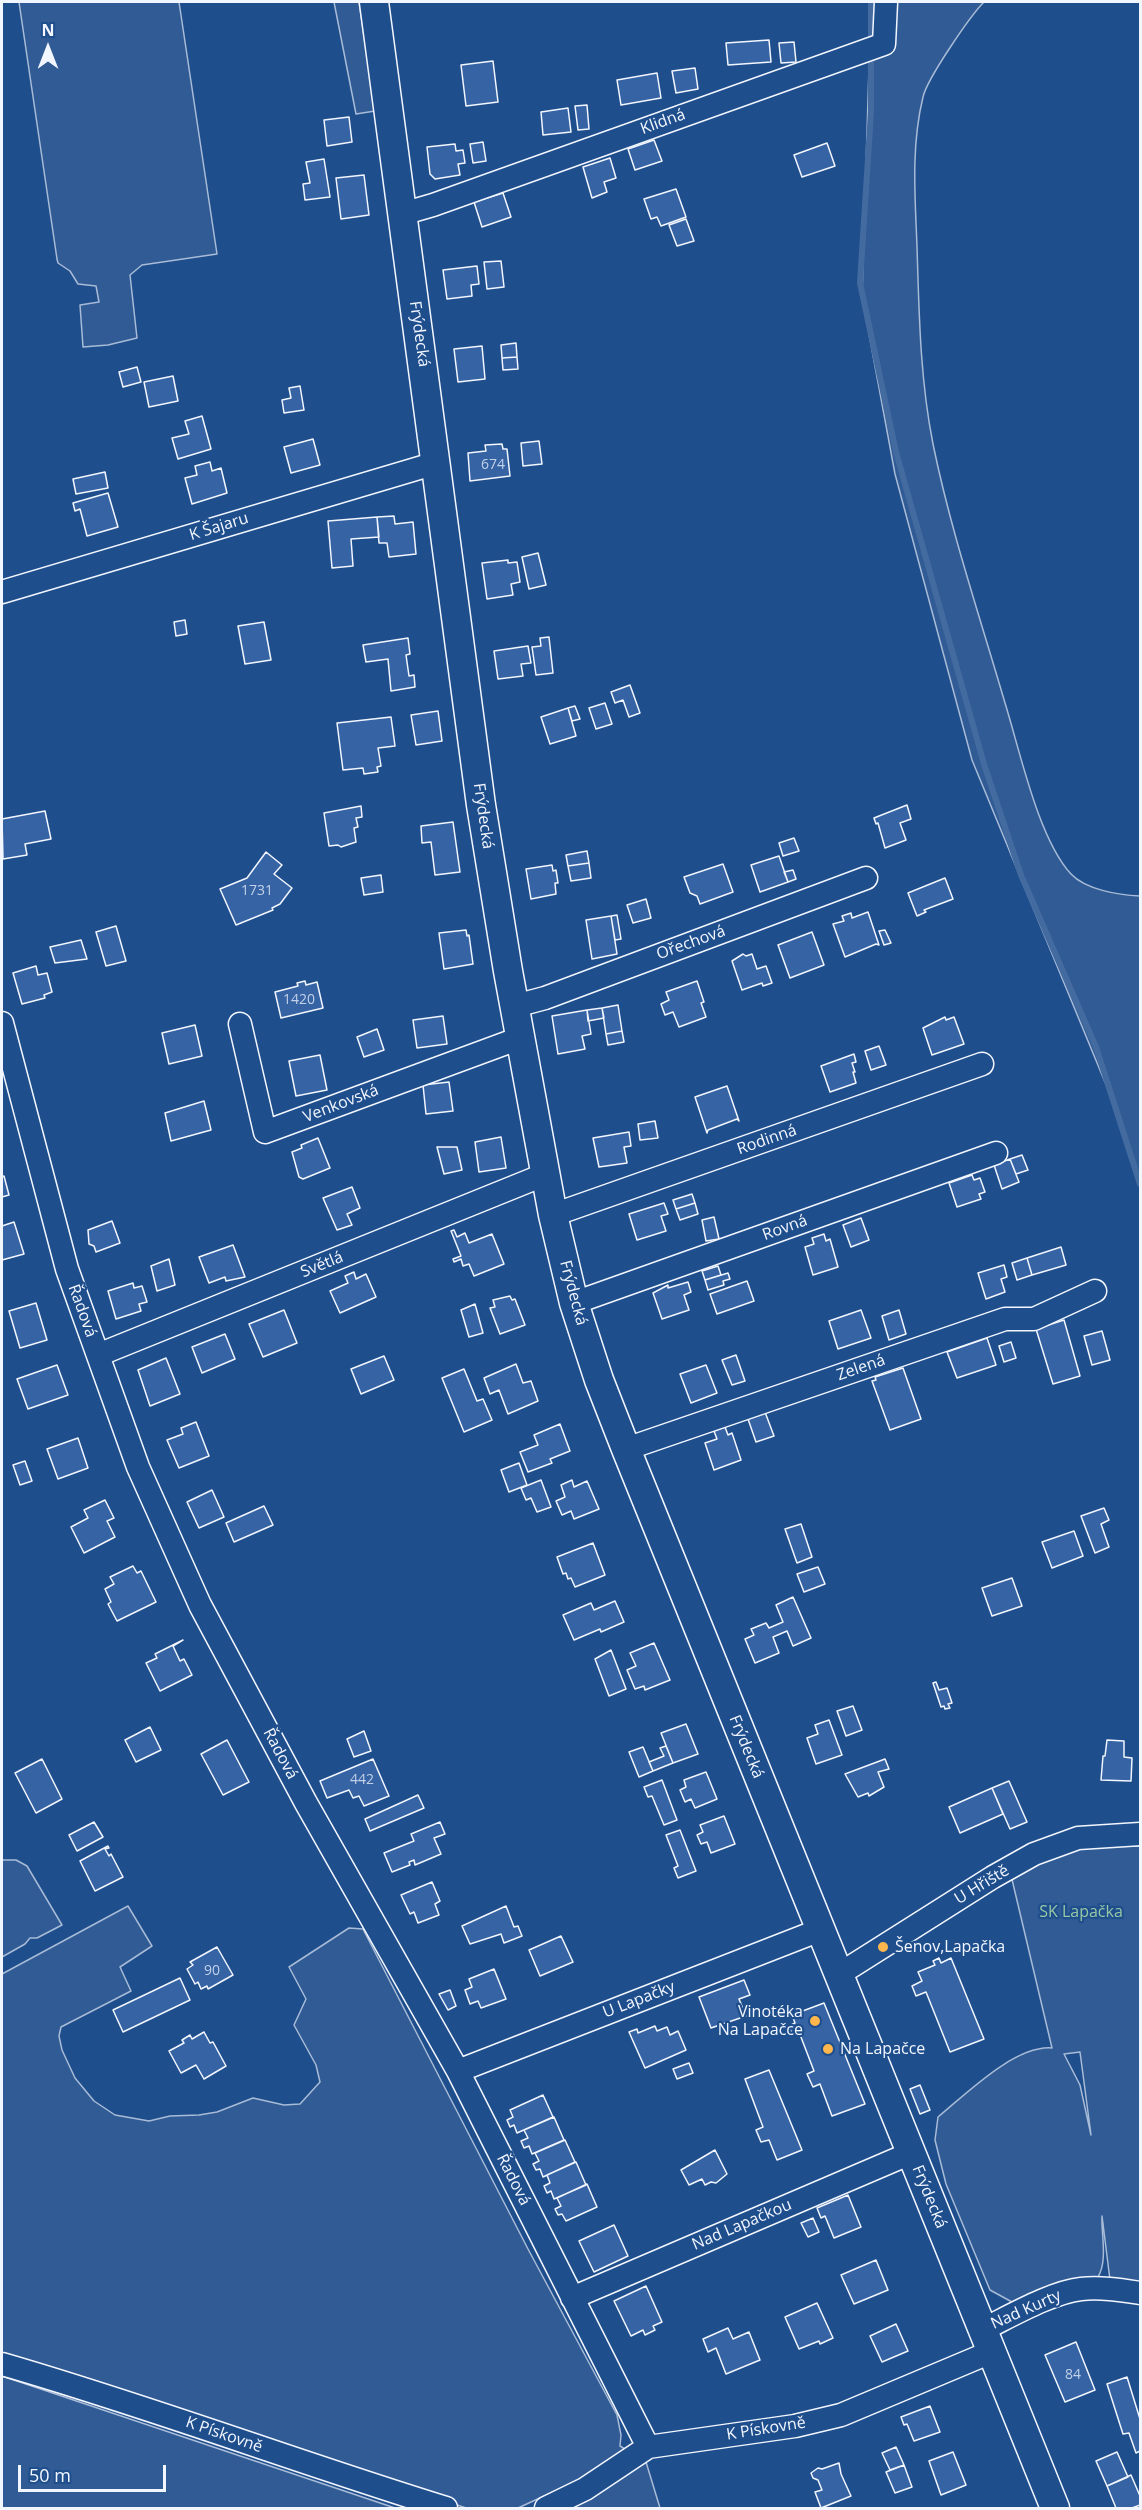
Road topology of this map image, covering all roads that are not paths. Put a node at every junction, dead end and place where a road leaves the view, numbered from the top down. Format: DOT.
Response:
graph roads {
  1 [pos="374,2"];
  2 [pos="886,2"];
  3 [pos="402,214"];
  4 [pos="436,463"];
  5 [pos="2,592"];
  6 [pos="866,878"];
  7 [pos="515,1006"];
  8 [pos="2,1023"];
  9 [pos="240,1024"];
  10 [pos="520,1038"];
  11 [pos="982,1064"];
  12 [pos="996,1153"];
  13 [pos="546,1174"];
  14 [pos="553,1215"];
  15 [pos="1095,1291"];
  16 [pos="574,1303"];
  17 [pos="98,1355"];
  18 [pos="626,1449"];
  19 [pos="1140,1834"];
  20 [pos="820,1930"];
  21 [pos="838,1975"];
  22 [pos="458,2071"];
  23 [pos="911,2153"];
  24 [pos="1140,2294"];
  25 [pos="572,2298"];
  26 [pos="987,2341"];
  27 [pos="2,2364"];
  28 [pos="648,2447"];
  29 [pos="446,2508"];
  30 [pos="546,2508"];
  31 [pos="1055,2508"];
  1 -- 3 [label="main road, Frýdecká"];
  2 -- 3 [label="street, Klidná"];
  3 -- 4 [label="main road, Frýdecká"];
  4 -- 5 [label="street, K Šajaru"];
  4 -- 7 [label="main road, Frýdecká"];
  6 -- 7 [label="street, Ořechová"];
  7 -- 10 [label="main road, Frýdecká"];
  8 -- 17 [label="street, Řadová"];
  9 -- 10 [label="street, Venkovská"];
  10 -- 13 [label="main road, Frýdecká"];
  11 -- 14 [label="street, Rodinná"];
  12 -- 16 [label="street, Rovná"];
  13 -- 14 [label="main road, Frýdecká"];
  13 -- 17 [label="street, Světlá"];
  14 -- 16 [label="main road, Frýdecká"];
  15 -- 18 [label="street, Zelená"];
  16 -- 18 [label="main road, Frýdecká"];
  17 -- 22 [label="street, Řadová"];
  18 -- 20 [label="main road, Frýdecká"];
  19 -- 21 [label="street, U Hřiště"];
  20 -- 21 [label="main road, Frýdecká"];
  20 -- 22 [label="street, U Lapačky"];
  21 -- 23 [label="main road, Frýdecká"];
  22 -- 25 [label="street, Řadová"];
  23 -- 25 [label="street, Nad Lapačkou"];
  23 -- 26 [label="main road, Frýdecká"];
  24 -- 26 [label="street, Nad Kurty"];
  25 -- 28 [label="street, Řadová"];
  26 -- 28 [label="street, K Pískovně"];
  26 -- 31 [label="main road, Frýdecká"];
  27 -- 29 [label="street, K Pískovně"];
  28 -- 30 [label="street, K Pískovně"];
}
